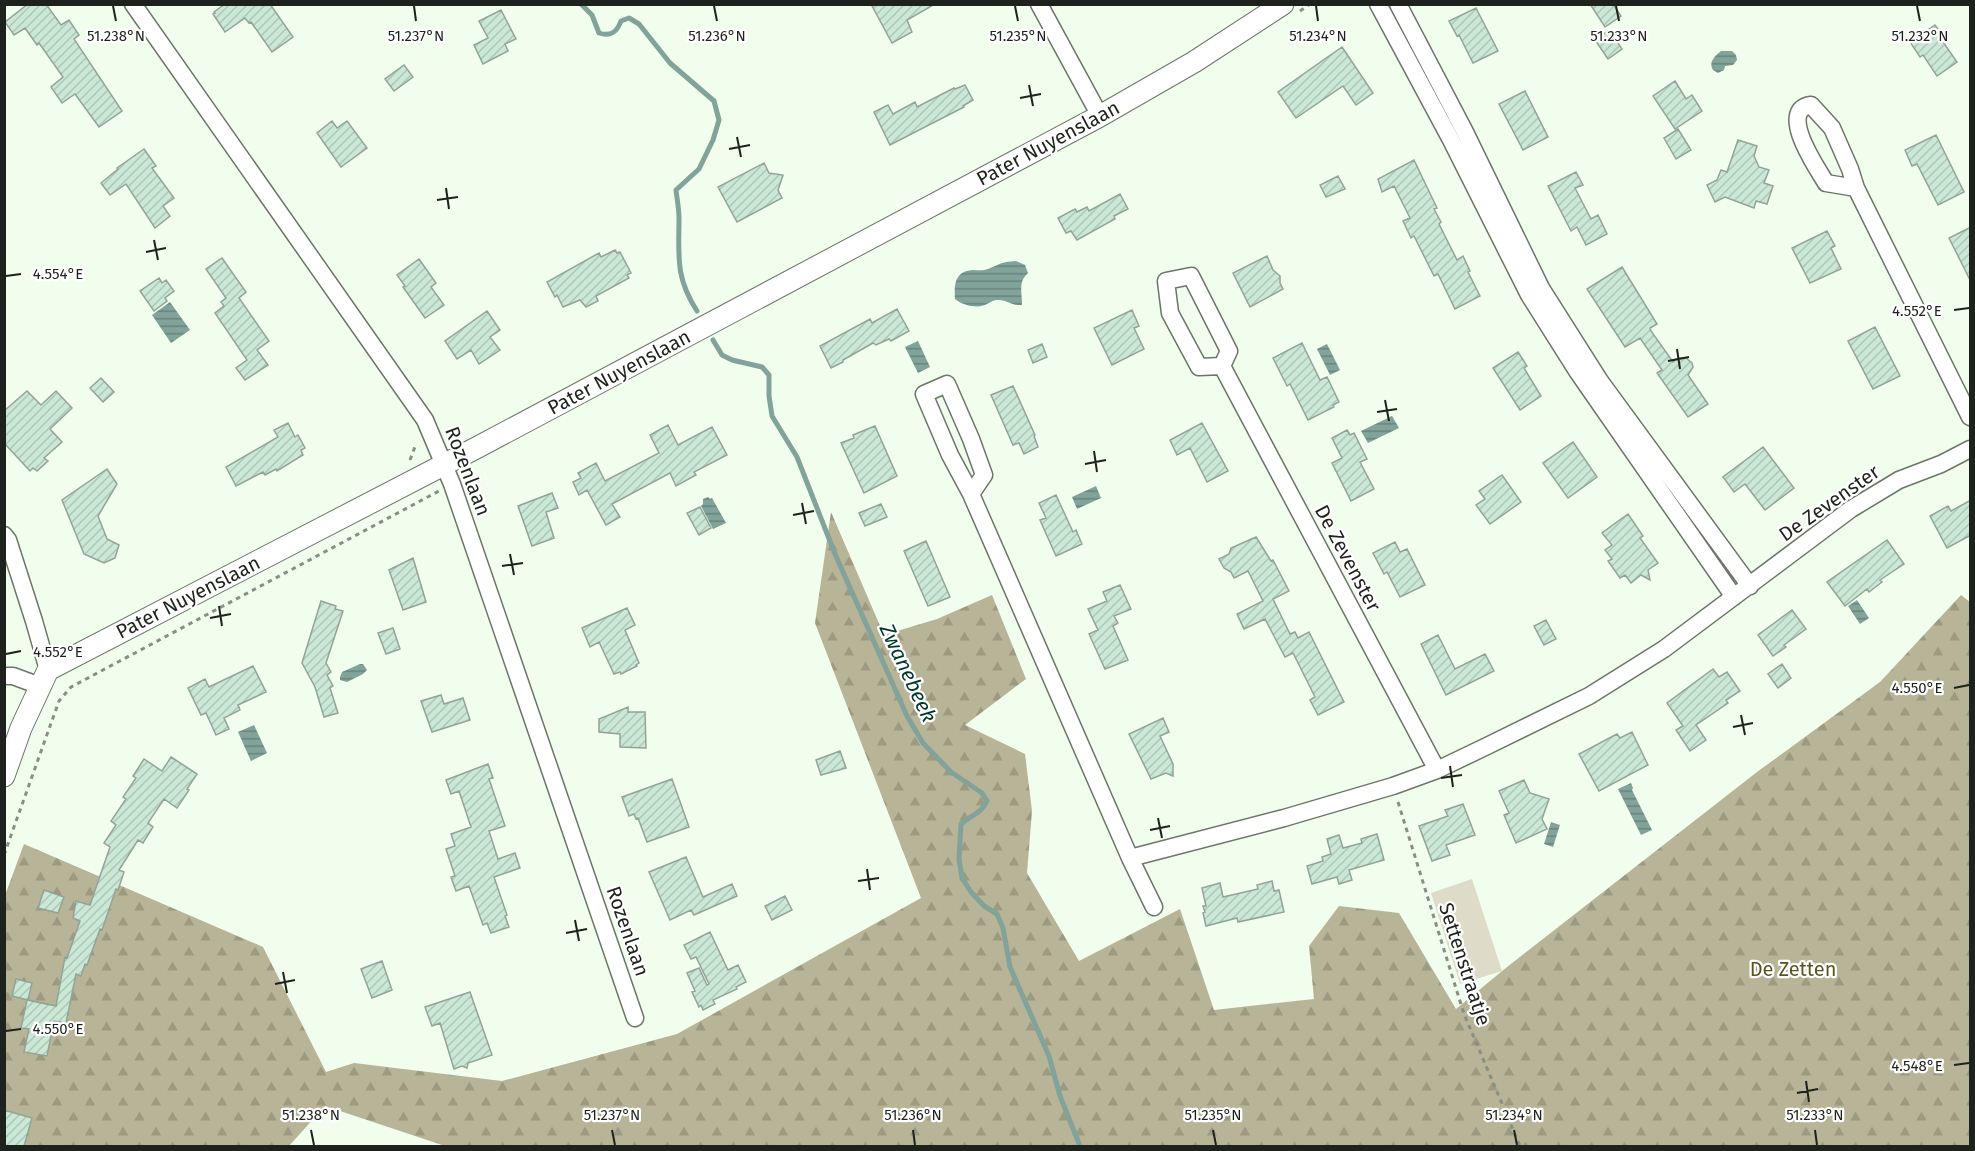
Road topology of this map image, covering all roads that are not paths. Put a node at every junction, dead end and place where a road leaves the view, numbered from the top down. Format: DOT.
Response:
graph roads {
  1 [pos="133,4"];
  2 [pos="1039,4"];
  3 [pos="1283,4"];
  4 [pos="1378,4"];
  5 [pos="1398,4"];
  6 [pos="1100,116"];
  7 [pos="1458,136"];
  8 [pos="1856,188"];
  9 [pos="1222,366"];
  10 [pos="1971,417"];
  11 [pos="1633,439"];
  12 [pos="1971,449"];
  13 [pos="445,464"];
  14 [pos="972,494"];
  15 [pos="4,535"];
  16 [pos="1750,586"];
  17 [pos="1734,597"];
  18 [pos="4,676"];
  19 [pos="44,678"];
  20 [pos="1437,770"];
  21 [pos="4,776"];
  22 [pos="1130,858"];
  23 [pos="1154,907"];
  24 [pos="635,1018"];
  1 -- 13 [label="street, Rozenlaan"];
  2 -- 6 [label="street"];
  3 -- 6 [label="street, Pater Nuyenslaan"];
  4 -- 7 [label="street"];
  5 -- 7 [label="street"];
  6 -- 13 [label="street, Pater Nuyenslaan"];
  7 -- 11 [label="street"];
  8 -- 8 [label="street"];
  8 -- 10 [label="street"];
  9 -- 9 [label="street, De Zevenster"];
  9 -- 20 [label="street, De Zevenster"];
  11 -- 16 [label="street"];
  11 -- 17 [label="street"];
  12 -- 16 [label="street, De Zevenster"];
  13 -- 19 [label="street, Pater Nuyenslaan"];
  13 -- 24 [label="street, Rozenlaan"];
  14 -- 14 [label="street"];
  14 -- 22 [label="street"];
  15 -- 19 [label="street"];
  16 -- 17 [label="street, De Zevenster"];
  17 -- 20 [label="street, De Zevenster"];
  18 -- 19 [label="street"];
  19 -- 21 [label="street"];
  20 -- 22 [label="street, De Zevenster"];
  22 -- 23 [label="street"];
}
